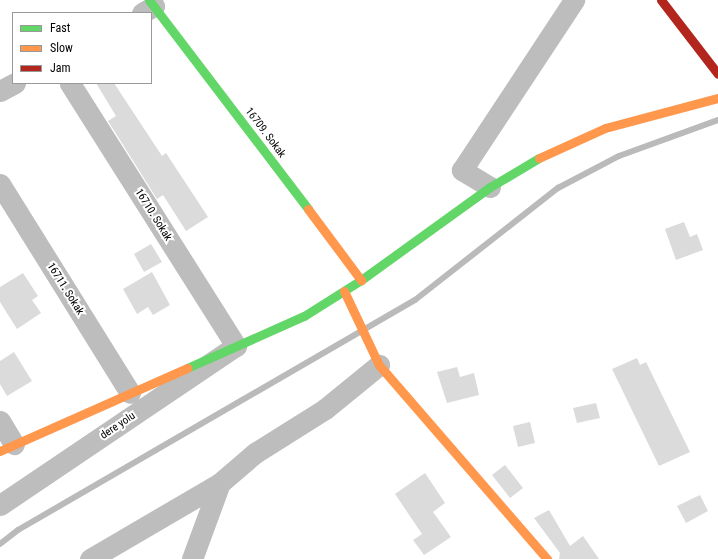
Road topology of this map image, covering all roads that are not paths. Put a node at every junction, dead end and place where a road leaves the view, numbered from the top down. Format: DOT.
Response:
graph roads {
  1 [pos="574,0"];
  2 [pos="660,0"];
  3 [pos="148,6"];
  4 [pos="718,74"];
  5 [pos="12,84"];
  6 [pos="71,84"];
  7 [pos="0,91"];
  8 [pos="718,98"];
  9 [pos="0,184"];
  10 [pos="490,187"];
  11 [pos="361,280"];
  12 [pos="344,291"];
  13 [pos="236,346"];
  14 [pos="377,357"];
  15 [pos="130,393"];
  16 [pos="0,421"];
  17 [pos="7,447"];
  18 [pos="220,483"];
  19 [pos="0,506"];
  20 [pos="90,559"];
  21 [pos="192,559"];
  22 [pos="547,559"];
  1 -- 10 [label="street"];
  2 -- 4 [label="street"];
  3 -- 11 [label="street, 16709. Sokak"];
  5 -- 7 [label="street"];
  6 -- 13 [label="street, 16710. Sokak"];
  8 -- 10 [label="street"];
  9 -- 15 [label="street, 16711. Sokak"];
  10 -- 11 [label="street"];
  11 -- 12 [label="street"];
  12 -- 13 [label="street"];
  12 -- 14 [label="street"];
  13 -- 15 [label="street"];
  13 -- 19 [label="street, dere yolu"];
  14 -- 18 [label="street"];
  14 -- 22 [label="street"];
  15 -- 17 [label="street"];
  16 -- 17 [label="street"];
  18 -- 20 [label="street"];
  18 -- 21 [label="street"];
}
